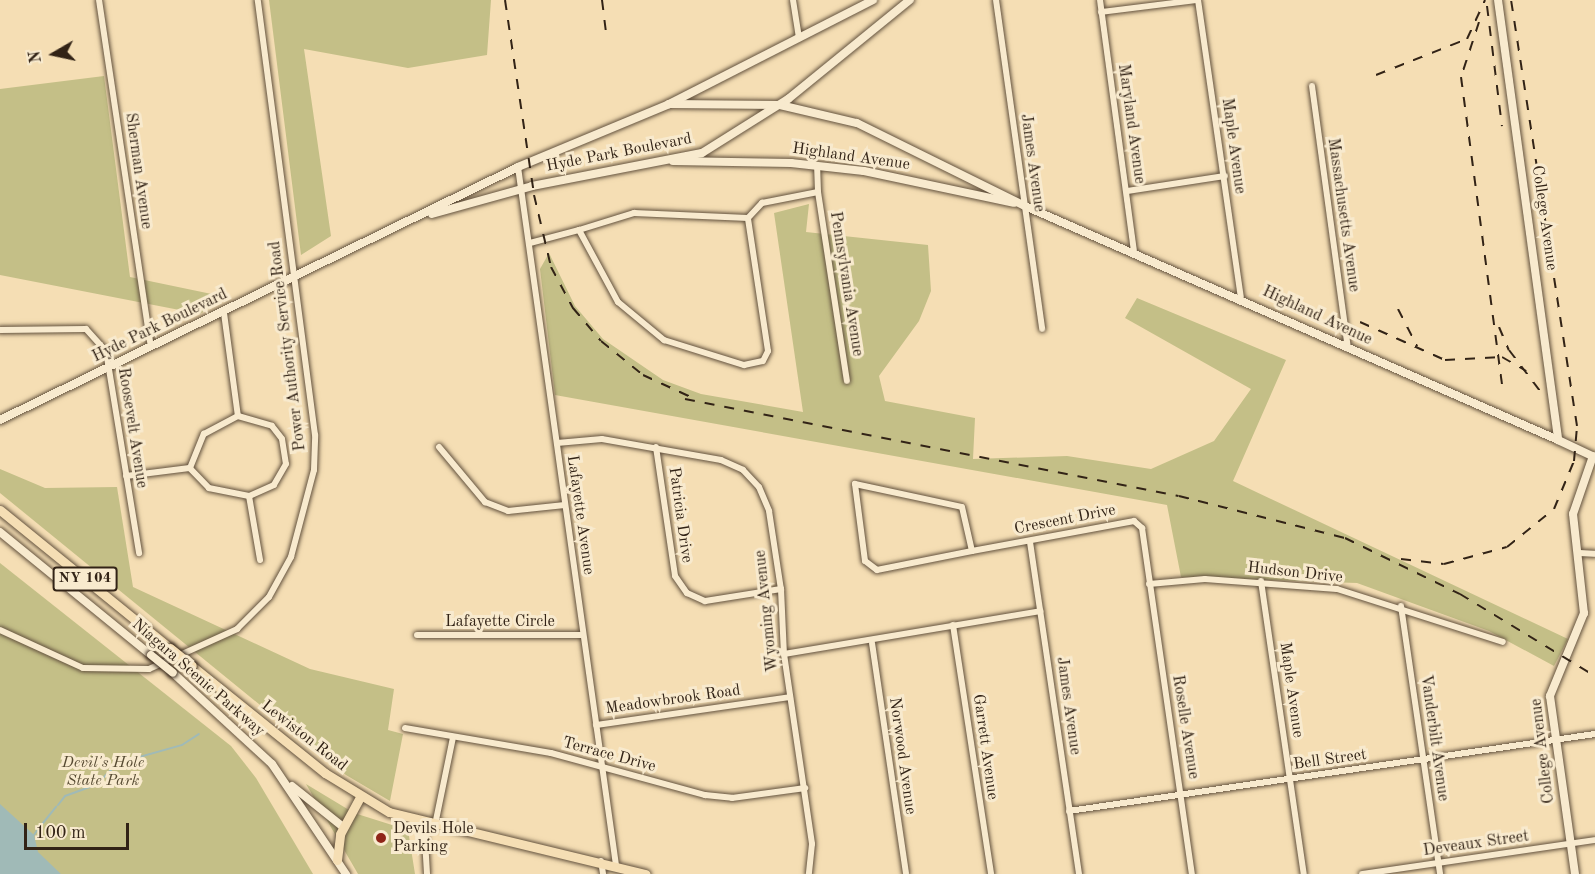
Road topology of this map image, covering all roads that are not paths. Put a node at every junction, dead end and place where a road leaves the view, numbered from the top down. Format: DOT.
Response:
graph roads {
  1 [pos="99,0"];
  2 [pos="258,0"];
  3 [pos="793,0"];
  4 [pos="873,0"];
  5 [pos="910,0"];
  6 [pos="996,0"];
  7 [pos="1100,0"];
  8 [pos="1197,0"];
  9 [pos="1498,0"];
  10 [pos="1101,12"];
  11 [pos="799,38"];
  12 [pos="1312,86"];
  13 [pos="669,104"];
  14 [pos="780,105"];
  15 [pos="671,161"];
  16 [pos="818,166"];
  17 [pos="518,167"];
  18 [pos="1224,176"];
  19 [pos="521,188"];
  20 [pos="818,192"];
  21 [pos="1127,192"];
  22 [pos="1025,206"];
  23 [pos="748,218"];
  24 [pos="398,225"];
  25 [pos="579,230"];
  26 [pos="530,243"];
  27 [pos="1134,251"];
  28 [pos="296,275"];
  29 [pos="1241,297"];
  30 [pos="224,313"];
  31 [pos="1042,329"];
  32 [pos="0,330"];
  33 [pos="151,346"];
  34 [pos="1348,349"];
  35 [pos="110,367"];
  36 [pos="847,381"];
  37 [pos="238,416"];
  38 [pos="0,420"];
  39 [pos="1558,440"];
  40 [pos="557,443"];
  41 [pos="439,447"];
  42 [pos="656,447"];
  43 [pos="1594,456"];
  44 [pos="190,468"];
  45 [pos="126,476"];
  46 [pos="249,496"];
  47 [pos="565,505"];
  48 [pos="0,510"];
  49 [pos="0,532"];
  50 [pos="1030,542"];
  51 [pos="972,551"];
  52 [pos="139,553"];
  53 [pos="1578,553"];
  54 [pos="1595,554"];
  55 [pos="260,560"];
  56 [pos="1261,581"];
  57 [pos="1149,584"];
  58 [pos="782,589"];
  59 [pos="1401,606"];
  60 [pos="1040,610"];
  61 [pos="953,625"];
  62 [pos="0,630"];
  63 [pos="417,635"];
  64 [pos="584,635"];
  65 [pos="1503,642"];
  66 [pos="872,643"];
  67 [pos="784,654"];
  68 [pos="790,697"];
  69 [pos="596,725"];
  70 [pos="405,728"];
  71 [pos="1595,734"];
  72 [pos="453,737"];
  73 [pos="1555,740"];
  74 [pos="1423,760"];
  75 [pos="602,766"];
  76 [pos="279,774"];
  77 [pos="1290,779"];
  78 [pos="805,788"];
  79 [pos="1182,795"];
  80 [pos="360,797"];
  81 [pos="1070,811"];
  82 [pos="430,824"];
  83 [pos="343,826"];
  84 [pos="1595,840"];
  85 [pos="1570,844"];
  86 [pos="337,860"];
  87 [pos="601,861"];
  88 [pos="1438,863"];
  89 [pos="616,865"];
  90 [pos="346,874"];
  91 [pos="427,874"];
  92 [pos="603,874"];
  93 [pos="646,874"];
  94 [pos="810,874"];
  95 [pos="906,874"];
  96 [pos="990,874"];
  97 [pos="1079,874"];
  98 [pos="1192,874"];
  99 [pos="1304,874"];
  100 [pos="1362,874"];
  101 [pos="1440,874"];
  102 [pos="1575,874"];
  1 -- 33 [label="street, Sherman Avenue"];
  2 -- 28 [label="street, Power Authority Service Road"];
  3 -- 11 [label="street"];
  4 -- 11 [label="main road, Hyde Park Boulevard"];
  5 -- 14 [label="main road, Hyde Park Boulevard"];
  6 -- 22 [label="street, James Avenue"];
  7 -- 10 [label="street, Maryland Avenue"];
  8 -- 10 [label="street"];
  8 -- 18 [label="street, Maple Avenue"];
  9 -- 39 [label="main road, College Avenue"];
  10 -- 21 [label="street, Maryland Avenue"];
  11 -- 13 [label="main road, Hyde Park Boulevard"];
  12 -- 34 [label="street, Massachusetts Avenue"];
  13 -- 14 [label="street, Highland Avenue"];
  13 -- 17 [label="main road, Hyde Park Boulevard"];
  14 -- 15 [label="main road, Hyde Park Boulevard"];
  14 -- 22 [label="street, Highland Avenue"];
  15 -- 16 [label="street, Highland Avenue"];
  15 -- 19 [label="main road, Hyde Park Boulevard"];
  16 -- 20 [label="street, Pennsylvania Avenue"];
  16 -- 22 [label="street, Highland Avenue"];
  17 -- 19 [label="street, Lafayette Avenue"];
  17 -- 24 [label="main road, Hyde Park Boulevard"];
  18 -- 21 [label="street"];
  18 -- 29 [label="street, Maple Avenue"];
  19 -- 24 [label="main road, Hyde Park Boulevard"];
  19 -- 26 [label="street, Lafayette Avenue"];
  20 -- 23 [label="street"];
  20 -- 36 [label="street, Pennsylvania Avenue"];
  21 -- 27 [label="street, Maryland Avenue"];
  22 -- 27 [label="street, Highland Avenue"];
  22 -- 31 [label="street, James Avenue"];
  23 -- 25 [label="street"];
  23 -- 25 [label="street"];
  24 -- 28 [label="main road, Hyde Park Boulevard"];
  25 -- 26 [label="street"];
  26 -- 40 [label="street, Lafayette Avenue"];
  27 -- 29 [label="street, Highland Avenue"];
  28 -- 30 [label="main road, Hyde Park Boulevard"];
  28 -- 62 [label="street, Power Authority Service Road"];
  29 -- 34 [label="street, Highland Avenue"];
  30 -- 33 [label="main road, Hyde Park Boulevard"];
  30 -- 37 [label="street"];
  32 -- 35 [label="street, Roosevelt Avenue"];
  33 -- 35 [label="main road, Hyde Park Boulevard"];
  34 -- 39 [label="street, Highland Avenue"];
  35 -- 38 [label="main road, Hyde Park Boulevard"];
  35 -- 45 [label="street, Roosevelt Avenue"];
  37 -- 44 [label="street"];
  37 -- 46 [label="street"];
  39 -- 43 [label="main road, Highland Avenue"];
  40 -- 42 [label="street, Wyoming Avenue"];
  40 -- 47 [label="street, Lafayette Avenue"];
  41 -- 47 [label="street"];
  42 -- 58 [label="street, Wyoming Avenue"];
  42 -- 58 [label="street, Patricia Drive"];
  43 -- 53 [label="main road, College Avenue"];
  44 -- 45 [label="street"];
  44 -- 46 [label="street"];
  45 -- 52 [label="street, Roosevelt Avenue"];
  46 -- 55 [label="street"];
  47 -- 64 [label="street, Lafayette Avenue"];
  48 -- 80 [label="main road, Lewiston Road / NY 104, bridge"];
  49 -- 76 [label="main road, Niagara Scenic Parkway, bridge"];
  50 -- 51 [label="street, Crescent Drive"];
  50 -- 57 [label="street, Crescent Drive"];
  50 -- 60 [label="street, James Avenue"];
  51 -- 51 [label="street, Crescent Drive"];
  53 -- 54 [label="street"];
  53 -- 73 [label="main road, College Avenue"];
  56 -- 57 [label="street, Hudson Drive"];
  56 -- 59 [label="street, Hudson Drive"];
  56 -- 77 [label="street, Maple Avenue"];
  57 -- 79 [label="street, Roselle Avenue"];
  58 -- 67 [label="street, Wyoming Avenue"];
  59 -- 65 [label="street, Hudson Drive"];
  59 -- 74 [label="street, Vanderbilt Avenue"];
  60 -- 61 [label="street"];
  60 -- 81 [label="street, James Avenue"];
  61 -- 66 [label="street"];
  61 -- 96 [label="street, Garrett Avenue"];
  63 -- 64 [label="street, Lafayette Circle"];
  64 -- 69 [label="street, Lafayette Avenue"];
  66 -- 67 [label="street"];
  66 -- 95 [label="street, Norwood Avenue"];
  67 -- 68 [label="street, Wyoming Avenue"];
  68 -- 69 [label="street, Meadowbrook Road"];
  68 -- 78 [label="street, Wyoming Avenue"];
  69 -- 75 [label="street, Lafayette Avenue"];
  70 -- 72 [label="street, Terrace Drive"];
  71 -- 73 [label="street, Bell Street"];
  72 -- 75 [label="street, Terrace Drive"];
  72 -- 82 [label="street"];
  73 -- 74 [label="street, Bell Street"];
  73 -- 85 [label="main road, College Avenue"];
  74 -- 77 [label="street, Bell Street"];
  74 -- 88 [label="street, Vanderbilt Avenue"];
  75 -- 78 [label="street, Terrace Drive"];
  75 -- 89 [label="street, Lafayette Avenue"];
  76 -- 83 [label="main road"];
  76 -- 86 [label="main road, Niagara Scenic Parkway"];
  77 -- 79 [label="street, Bell Street"];
  77 -- 99 [label="street, Maple Avenue"];
  78 -- 94 [label="street, Wyoming Avenue"];
  79 -- 81 [label="street, Bell Street"];
  79 -- 98 [label="street, Roselle Avenue"];
  80 -- 82 [label="main road, Lewiston Road / NY 104"];
  80 -- 83 [label="main road"];
  81 -- 97 [label="street, James Avenue"];
  82 -- 87 [label="main road, Lewiston Road / NY 104"];
  82 -- 91 [label="street"];
  83 -- 86 [label="main road"];
  84 -- 85 [label="street, Deveaux Street"];
  85 -- 88 [label="street, Deveaux Street"];
  85 -- 102 [label="main road, College Avenue"];
  86 -- 90 [label="main road, Niagara Scenic Parkway"];
  87 -- 89 [label="main road, Lewiston Road / NY 104"];
  87 -- 92 [label="street"];
  88 -- 100 [label="street, Deveaux Street"];
  88 -- 101 [label="street, Vanderbilt Avenue"];
  89 -- 93 [label="main road, Lewiston Road / NY 104"];
}
